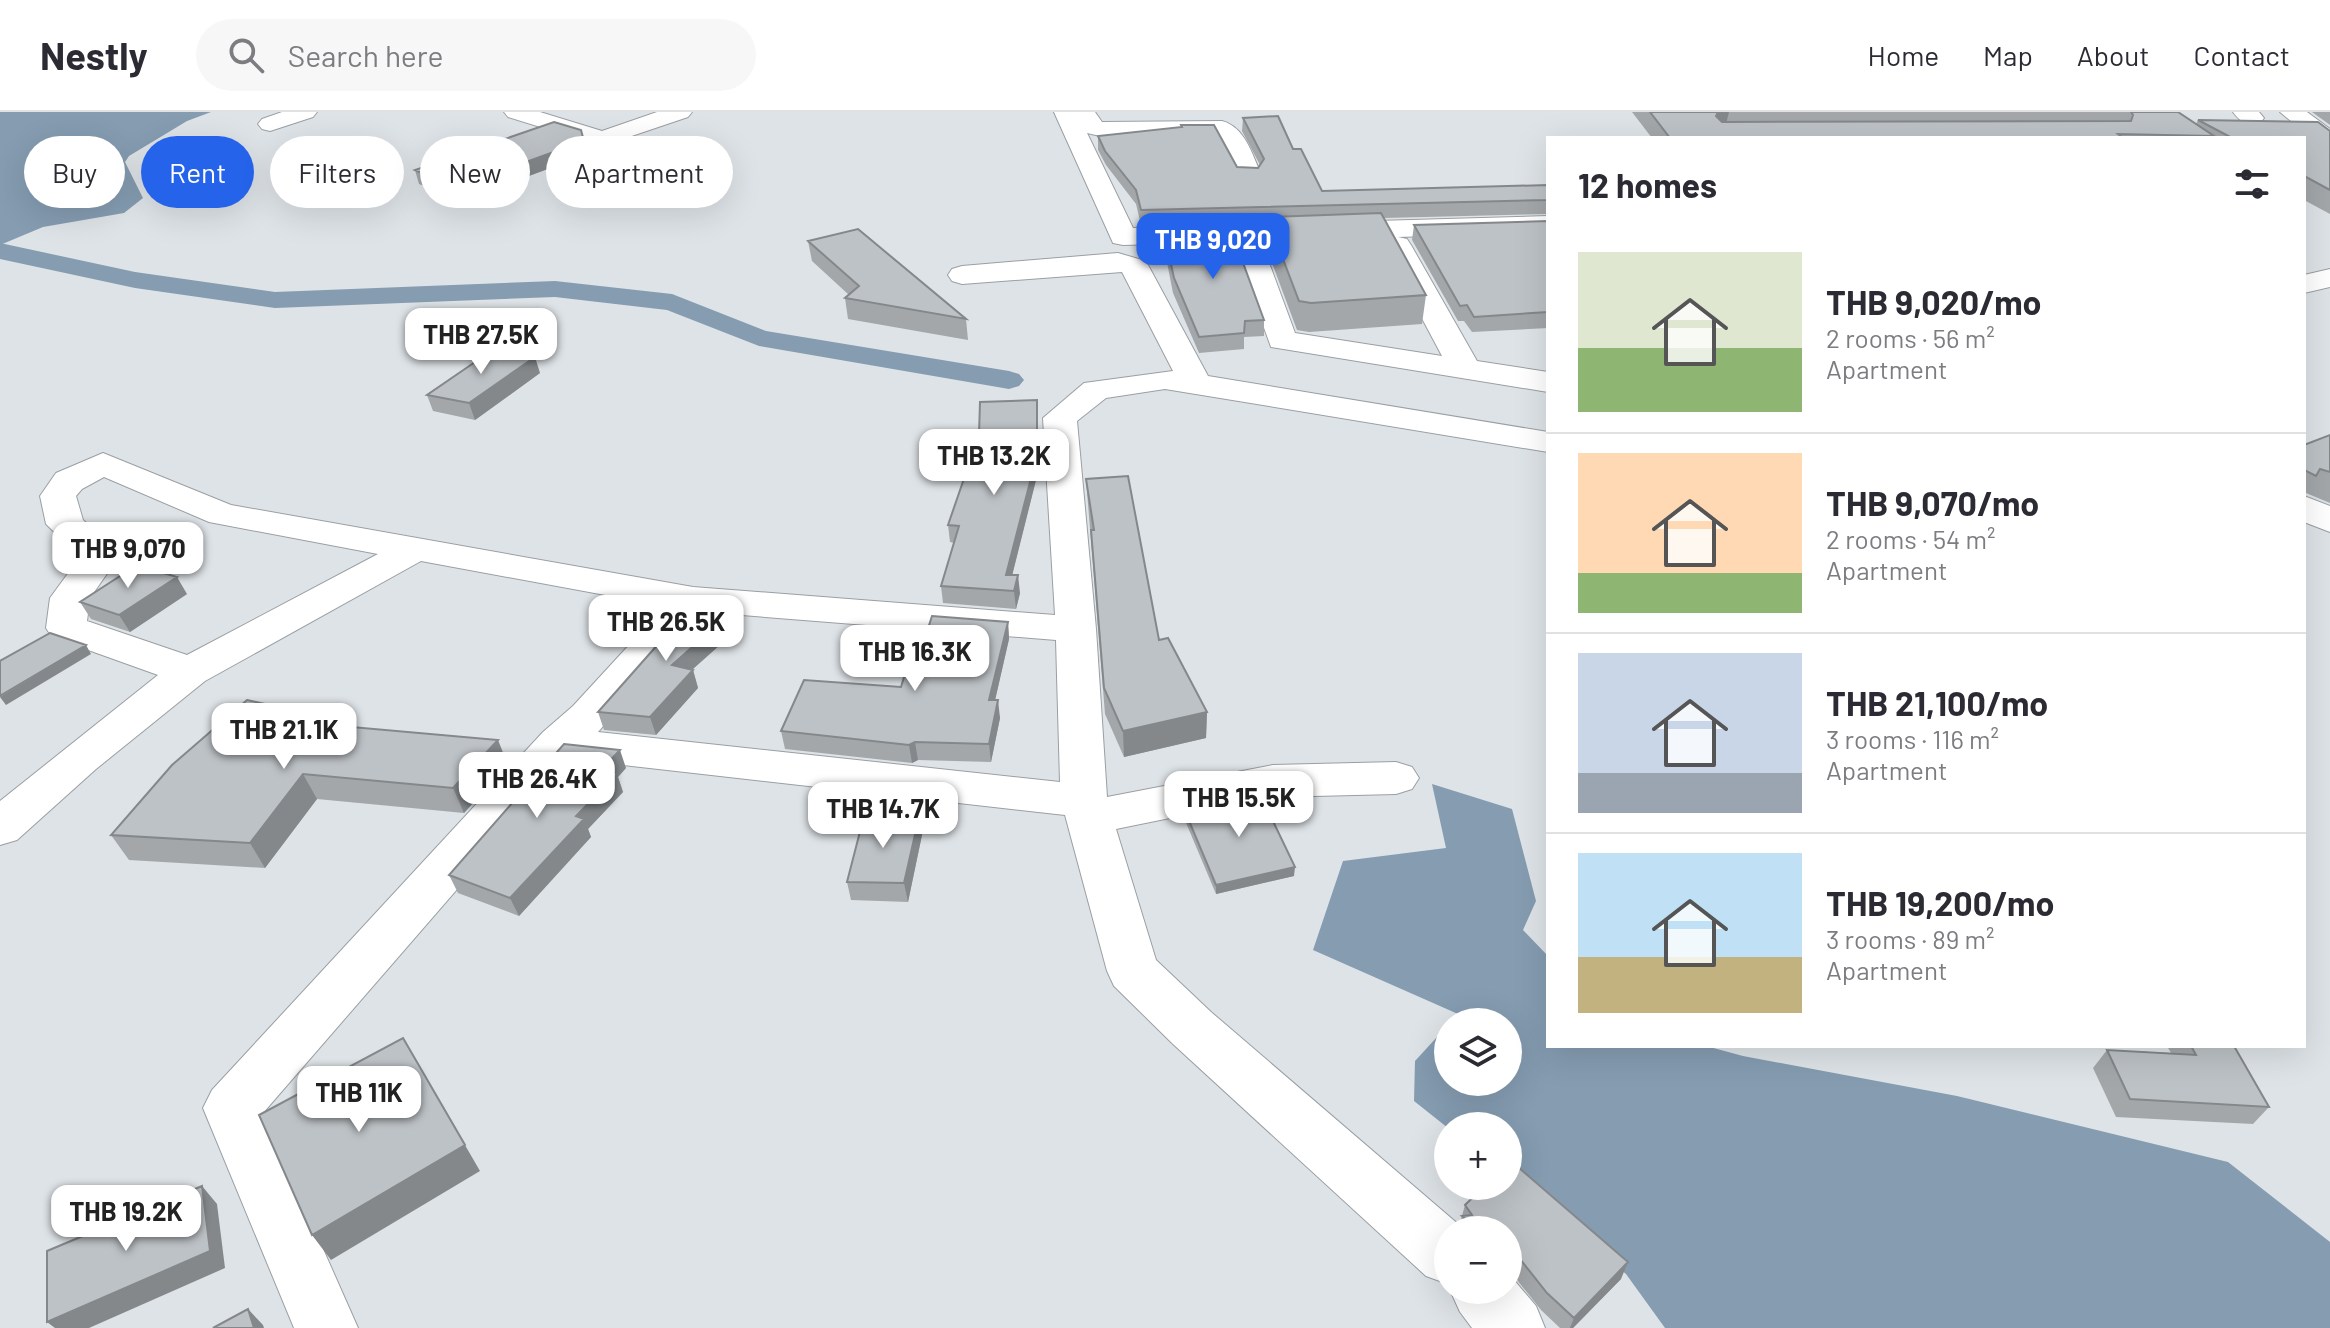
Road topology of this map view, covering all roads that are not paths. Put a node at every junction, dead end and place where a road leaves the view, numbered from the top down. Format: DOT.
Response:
graph roads {
  1 [pos="305,112"];
  2 [pos="516,112"];
  3 [pos="680,112"];
  4 [pos="1066,112"];
  5 [pos="1083,112"];
  6 [pos="2294,113"];
  7 [pos="2330,114"];
  8 [pos="270,124"];
  9 [pos="2330,141"];
  10 [pos="1248,174"];
  11 [pos="1389,229"];
  12 [pos="1545,229"];
  13 [pos="1244,233"];
  14 [pos="962,275"];
  15 [pos="2330,278"];
  16 [pos="2306,284"];
  17 [pos="1465,369"];
  18 [pos="1546,382"];
  19 [pos="1196,385"];
  20 [pos="1546,442"];
  21 [pos="2306,508"];
  22 [pos="2330,521"];
  23 [pos="413,550"];
  24 [pos="693,599"];
  25 [pos="1076,629"];
  26 [pos="190,671"];
  27 [pos="559,743"];
  28 [pos="1396,778"];
  29 [pos="1086,810"];
  30 [pos="0,828"];
  31 [pos="1434,1243"];
  32 [pos="1493,1304"];
  33 [pos="326,1328"];
  34 [pos="1513,1328"];
  1 -- 8 [label="street"];
  2 -- 3 [label="street"];
  4 -- 13 [label="street"];
  5 -- 10 [label="street"];
  6 -- 7 [label="street"];
  6 -- 9 [label="street"];
  11 -- 12 [label="street"];
  11 -- 13 [label="street"];
  11 -- 17 [label="street"];
  13 -- 17 [label="street"];
  14 -- 19 [label="street"];
  15 -- 16 [label="street"];
  17 -- 18 [label="street"];
  19 -- 20 [label="street"];
  19 -- 25 [label="street"];
  21 -- 22 [label="street"];
  23 -- 24 [label="street"];
  23 -- 26 [label="street"];
  23 -- 26 [label="street"];
  24 -- 25 [label="street"];
  24 -- 27 [label="street"];
  25 -- 29 [label="street"];
  26 -- 30 [label="street"];
  27 -- 29 [label="street"];
  27 -- 33 [label="street"];
  28 -- 29 [label="street"];
  29 -- 31 [label="street"];
  32 -- 34 [label="street"];
}
